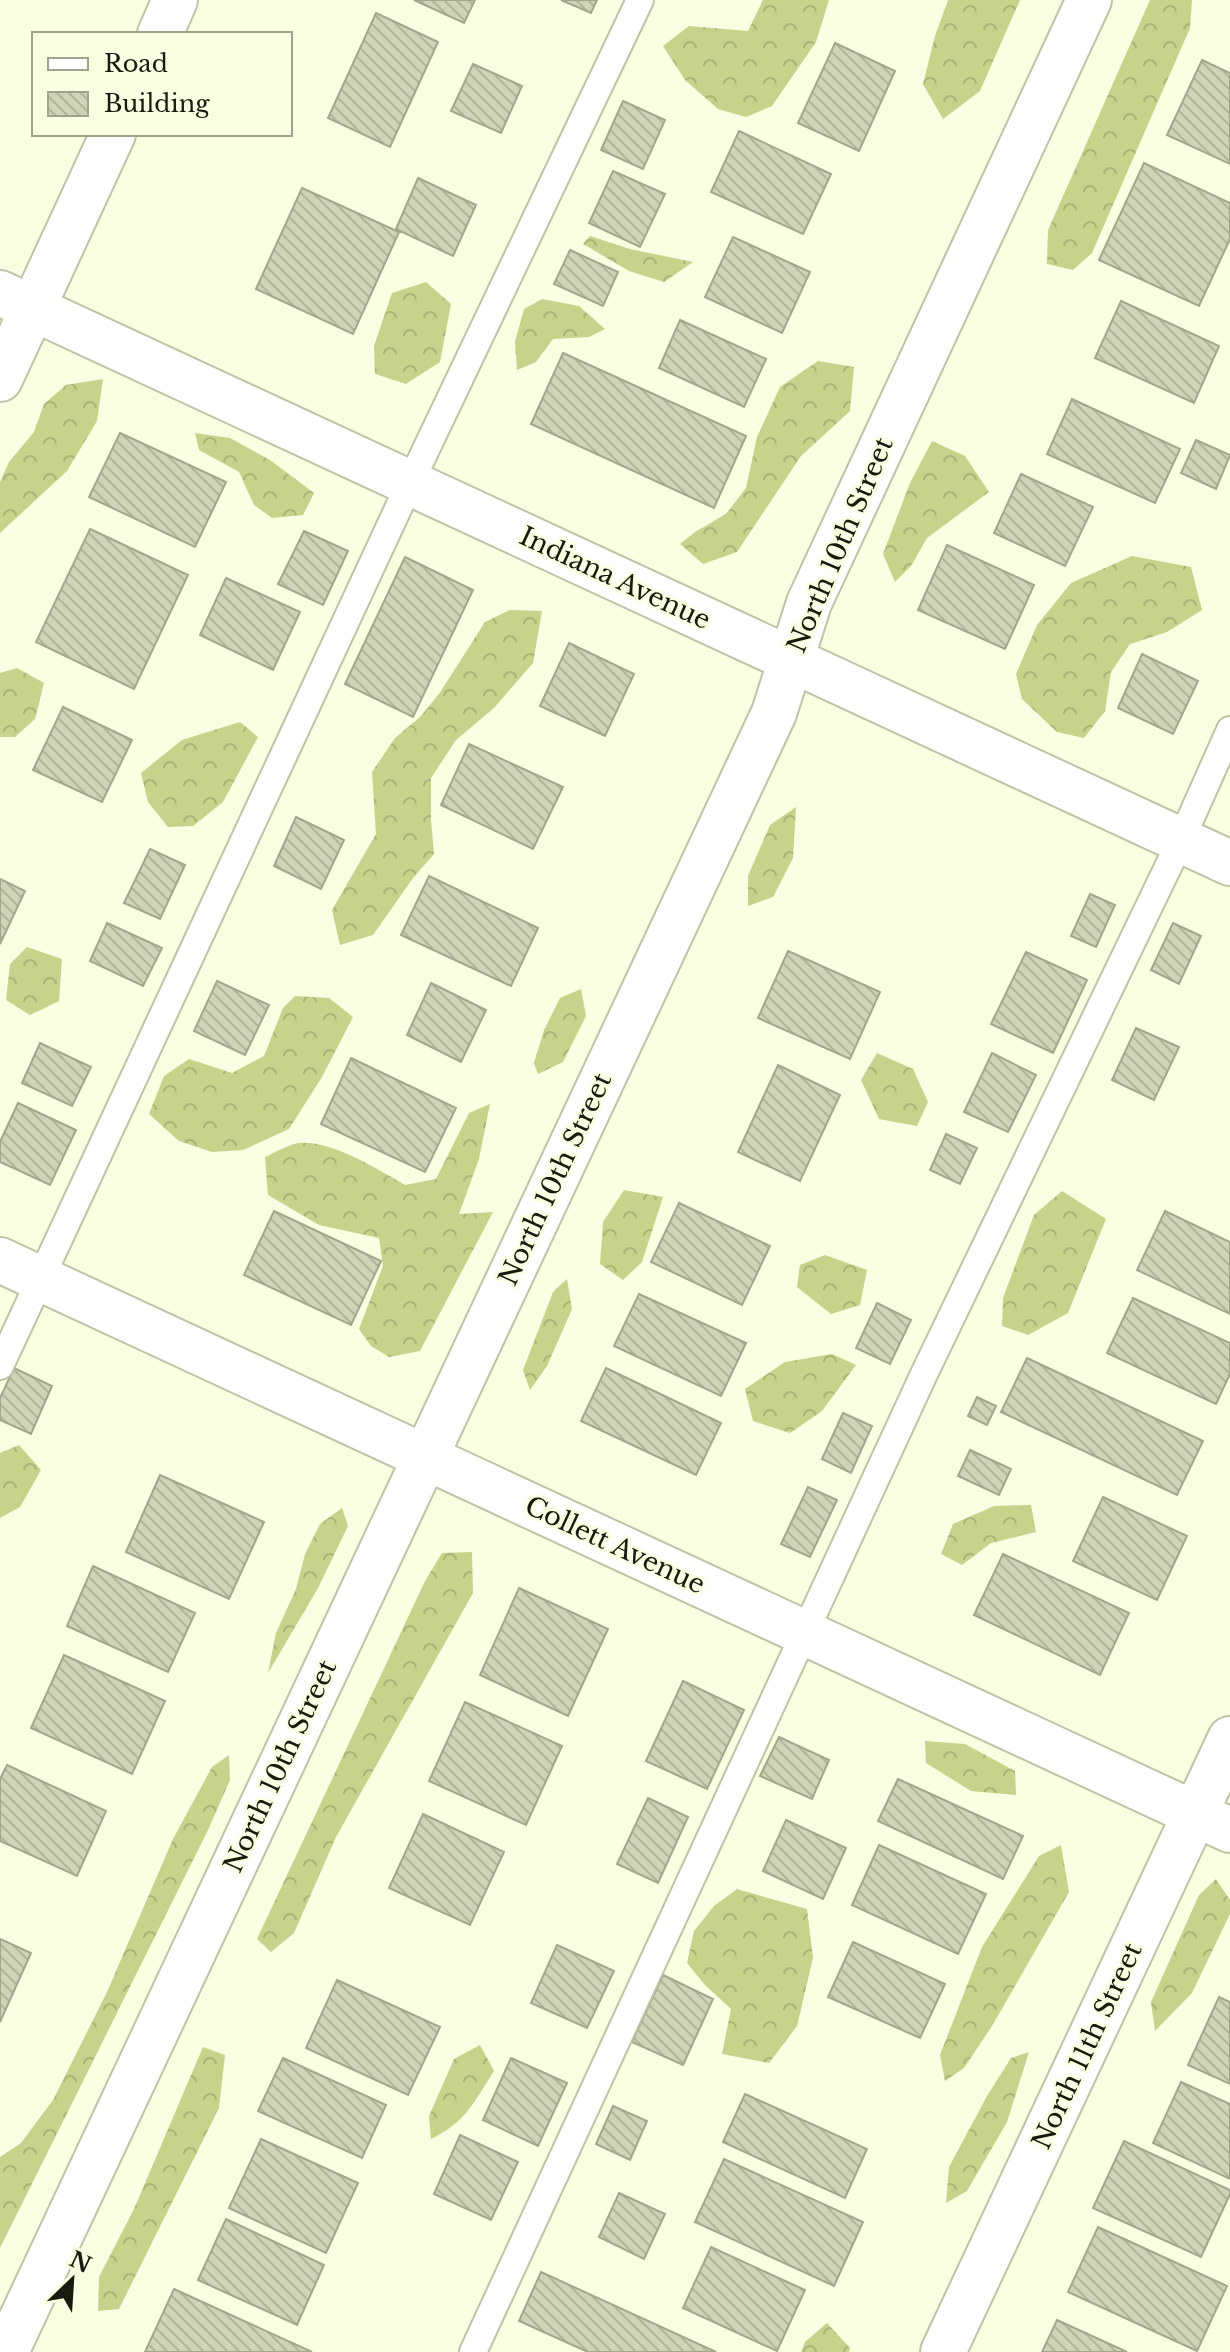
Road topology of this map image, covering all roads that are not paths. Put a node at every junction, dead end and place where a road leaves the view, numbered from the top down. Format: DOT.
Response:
graph roads {
  1 [pos="175,0"];
  2 [pos="640,0"];
  3 [pos="1089,0"];
  4 [pos="161,32"];
  5 [pos="112,136"];
  6 [pos="16,301"];
  7 [pos="0,379"];
  8 [pos="410,483"];
  9 [pos="791,659"];
  10 [pos="1230,730"];
  11 [pos="1181,840"];
  12 [pos="1230,863"];
  13 [pos="0,1260"];
  14 [pos="40,1278"];
  15 [pos="0,1366"];
  16 [pos="425,1457"];
  17 [pos="805,1633"];
  18 [pos="1230,1739"];
  19 [pos="1213,1822"];
  20 [pos="6,2352"];
  21 [pos="473,2352"];
  22 [pos="943,2352"];
  1 -- 4 [label="street"];
  2 -- 8 [label="lane"];
  3 -- 9 [label="street, North 10th Street"];
  5 -- 6 [label="street"];
  6 -- 7 [label="street"];
  6 -- 8 [label="street, Indiana Avenue"];
  8 -- 9 [label="street, Indiana Avenue"];
  8 -- 14 [label="lane"];
  9 -- 11 [label="street, Indiana Avenue"];
  9 -- 16 [label="street, North 10th Street"];
  10 -- 11 [label="lane"];
  11 -- 12 [label="street, Indiana Avenue"];
  11 -- 17 [label="lane"];
  13 -- 14 [label="street, Collett Avenue"];
  14 -- 15 [label="lane"];
  14 -- 16 [label="street, Collett Avenue"];
  16 -- 17 [label="street, Collett Avenue"];
  16 -- 20 [label="street, North 10th Street"];
  17 -- 19 [label="street, Collett Avenue"];
  17 -- 21 [label="lane"];
  18 -- 19 [label="street, North 11th Street"];
  19 -- 22 [label="street, North 11th Street"];
}
